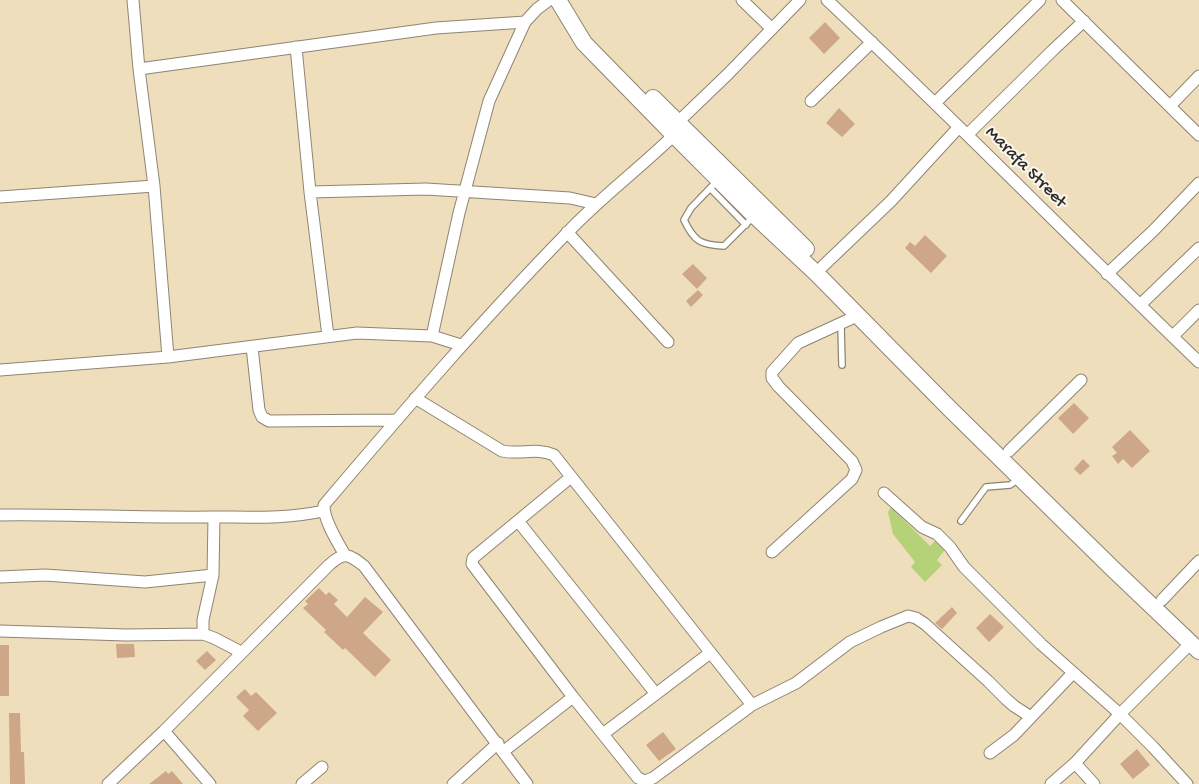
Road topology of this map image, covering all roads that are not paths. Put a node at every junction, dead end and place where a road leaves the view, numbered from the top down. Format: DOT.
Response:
graph roads {
  1 [pos="133,0"];
  2 [pos="549,0"];
  3 [pos="558,0"];
  4 [pos="570,0"];
  5 [pos="742,0"];
  6 [pos="800,0"];
  7 [pos="827,0"];
  8 [pos="1040,0"];
  9 [pos="1062,0"];
  10 [pos="1084,21"];
  11 [pos="525,22"];
  12 [pos="772,29"];
  13 [pos="872,42"];
  14 [pos="296,47"];
  15 [pos="139,69"];
  16 [pos="1199,76"];
  17 [pos="810,102"];
  18 [pos="935,103"];
  19 [pos="1170,106"];
  20 [pos="675,129"];
  21 [pos="963,132"];
  22 [pos="1199,135"];
  23 [pos="1199,182"];
  24 [pos="714,184"];
  25 [pos="154,186"];
  26 [pos="310,192"];
  27 [pos="465,192"];
  28 [pos="735,196"];
  29 [pos="0,197"];
  30 [pos="596,204"];
  31 [pos="750,220"];
  32 [pos="567,232"];
  33 [pos="1199,248"];
  34 [pos="823,266"];
  35 [pos="1107,274"];
  36 [pos="1140,305"];
  37 [pos="1199,310"];
  38 [pos="859,315"];
  39 [pos="841,324"];
  40 [pos="328,336"];
  41 [pos="432,336"];
  42 [pos="1173,336"];
  43 [pos="668,342"];
  44 [pos="894,343"];
  45 [pos="461,345"];
  46 [pos="252,347"];
  47 [pos="168,357"];
  48 [pos="1199,362"];
  49 [pos="842,365"];
  50 [pos="0,370"];
  51 [pos="1081,380"];
  52 [pos="415,398"];
  53 [pos="397,420"];
  54 [pos="1008,451"];
  55 [pos="571,477"];
  56 [pos="1021,478"];
  57 [pos="884,493"];
  58 [pos="324,511"];
  59 [pos="0,515"];
  60 [pos="214,518"];
  61 [pos="518,521"];
  62 [pos="961,521"];
  63 [pos="772,552"];
  64 [pos="346,555"];
  65 [pos="1199,561"];
  66 [pos="213,575"];
  67 [pos="0,577"];
  68 [pos="1162,600"];
  69 [pos="0,631"];
  70 [pos="203,634"];
  71 [pos="1196,643"];
  72 [pos="241,652"];
  73 [pos="710,653"];
  74 [pos="1073,674"];
  75 [pos="656,694"];
  76 [pos="573,697"];
  77 [pos="752,705"];
  78 [pos="1120,714"];
  79 [pos="1031,716"];
  80 [pos="164,731"];
  81 [pos="603,734"];
  82 [pos="501,747"];
  83 [pos="990,753"];
  84 [pos="1075,763"];
  85 [pos="322,767"];
  86 [pos="108,784"];
  87 [pos="210,784"];
  88 [pos="302,784"];
  89 [pos="452,784"];
  90 [pos="527,784"];
  91 [pos="1051,784"];
  92 [pos="1094,784"];
  93 [pos="1187,784"];
  1 -- 15 [label="street"];
  2 -- 11 [label="street"];
  3 -- 20 [label="main road"];
  4 -- 20 [label="main road"];
  5 -- 12 [label="street"];
  6 -- 12 [label="street"];
  7 -- 13 [label="street, Marafa Street"];
  8 -- 18 [label="street"];
  9 -- 10 [label="street"];
  10 -- 19 [label="street"];
  10 -- 21 [label="street"];
  11 -- 14 [label="street"];
  11 -- 27 [label="street"];
  12 -- 20 [label="street"];
  13 -- 17 [label="street"];
  13 -- 18 [label="street, Marafa Street"];
  14 -- 15 [label="street"];
  14 -- 26 [label="street"];
  15 -- 25 [label="street"];
  16 -- 19 [label="street"];
  18 -- 21 [label="street, Marafa Street"];
  19 -- 22 [label="street"];
  20 -- 24 [label="main road"];
  20 -- 28 [label="main road"];
  20 -- 30 [label="street"];
  21 -- 34 [label="street"];
  21 -- 35 [label="street, Marafa Street"];
  23 -- 35 [label="street"];
  24 -- 28 [label="main road"];
  24 -- 31 [label="lane"];
  25 -- 29 [label="street"];
  25 -- 47 [label="street"];
  26 -- 27 [label="street"];
  26 -- 40 [label="street"];
  27 -- 30 [label="street"];
  27 -- 41 [label="street"];
  28 -- 31 [label="main road"];
  28 -- 34 [label="main road"];
  30 -- 32 [label="street"];
  31 -- 38 [label="main road"];
  32 -- 43 [label="street"];
  32 -- 45 [label="street"];
  33 -- 36 [label="street"];
  34 -- 44 [label="main road"];
  35 -- 36 [label="street, Marafa Street"];
  36 -- 42 [label="street, Marafa Street"];
  37 -- 42 [label="street"];
  38 -- 39 [label="street"];
  38 -- 44 [label="main road"];
  39 -- 49 [label="lane"];
  39 -- 63 [label="street"];
  40 -- 41 [label="street"];
  40 -- 46 [label="street"];
  41 -- 45 [label="street"];
  42 -- 48 [label="street, Marafa Street"];
  44 -- 54 [label="main road"];
  44 -- 56 [label="main road"];
  45 -- 52 [label="street"];
  46 -- 47 [label="street"];
  46 -- 53 [label="street"];
  47 -- 50 [label="street"];
  51 -- 54 [label="street"];
  52 -- 53 [label="street"];
  52 -- 55 [label="street"];
  53 -- 58 [label="street"];
  54 -- 68 [label="main road"];
  55 -- 61 [label="street"];
  55 -- 73 [label="street"];
  56 -- 62 [label="lane"];
  56 -- 71 [label="main road"];
  57 -- 74 [label="street"];
  58 -- 60 [label="street"];
  58 -- 64 [label="street"];
  59 -- 60 [label="street"];
  60 -- 66 [label="street"];
  61 -- 75 [label="street"];
  61 -- 76 [label="street"];
  64 -- 72 [label="street"];
  64 -- 82 [label="street"];
  65 -- 68 [label="street"];
  66 -- 67 [label="street"];
  66 -- 70 [label="street"];
  68 -- 71 [label="main road"];
  69 -- 70 [label="street"];
  70 -- 72 [label="street"];
  71 -- 78 [label="street"];
  72 -- 80 [label="street"];
  73 -- 75 [label="street"];
  73 -- 77 [label="street"];
  74 -- 78 [label="street"];
  74 -- 79 [label="street"];
  75 -- 81 [label="street"];
  76 -- 81 [label="street"];
  76 -- 82 [label="street"];
  77 -- 79 [label="street"];
  77 -- 81 [label="street"];
  78 -- 84 [label="street"];
  78 -- 93 [label="street"];
  79 -- 83 [label="street"];
  80 -- 86 [label="street"];
  80 -- 87 [label="street"];
  82 -- 89 [label="street"];
  82 -- 90 [label="street"];
  84 -- 91 [label="street"];
  84 -- 92 [label="street"];
  85 -- 88 [label="street"];
}
